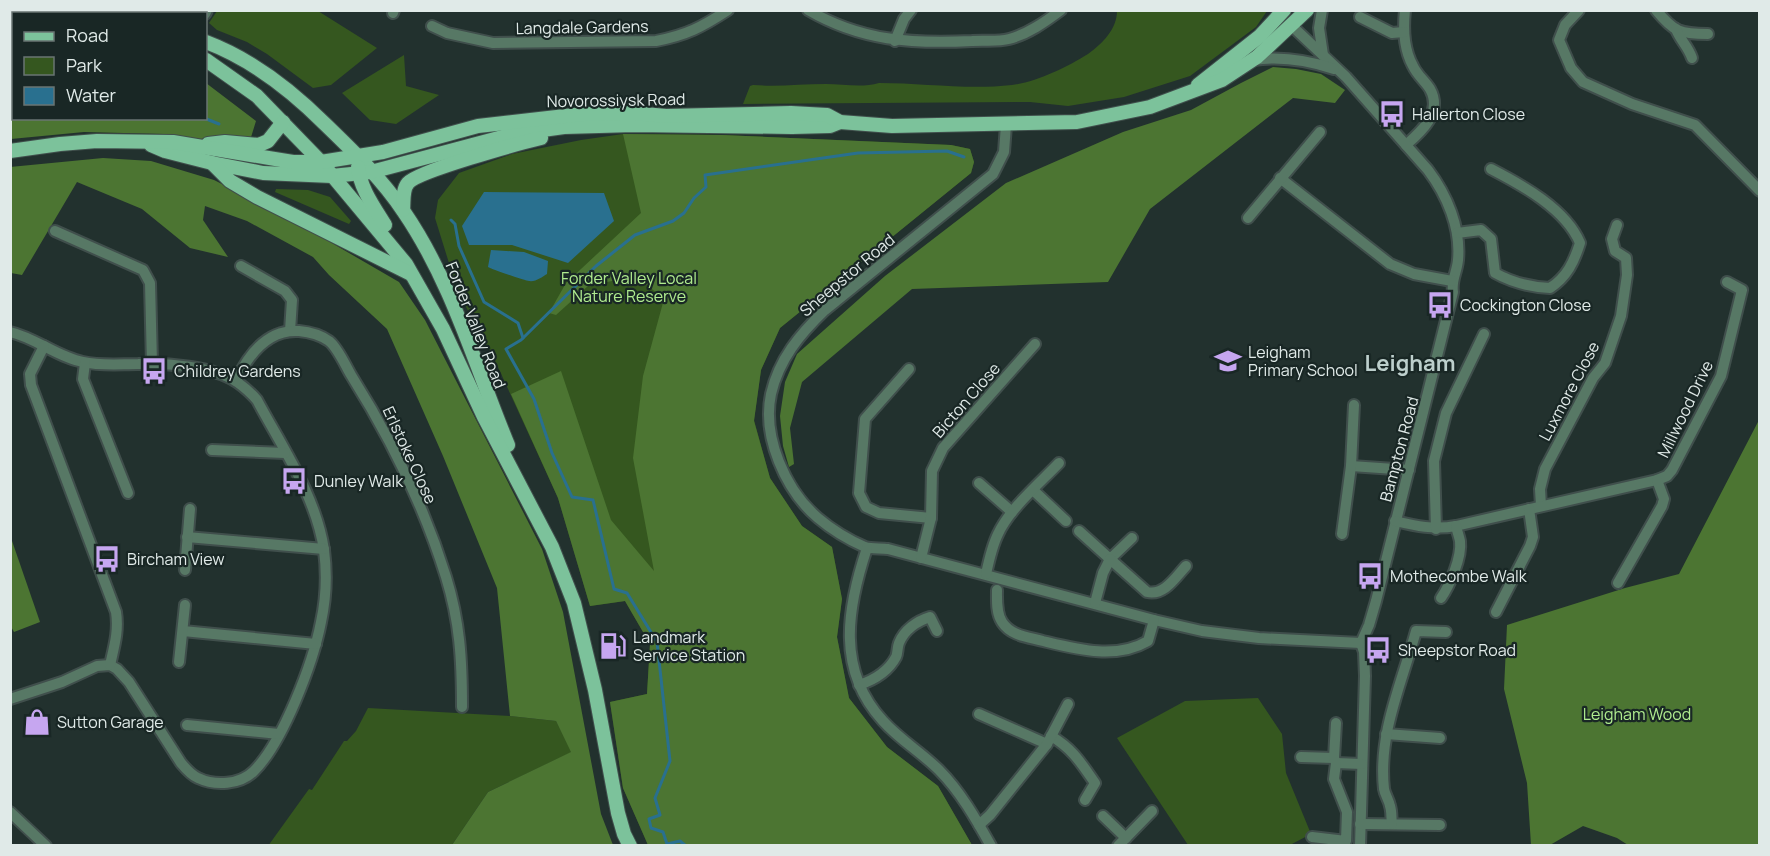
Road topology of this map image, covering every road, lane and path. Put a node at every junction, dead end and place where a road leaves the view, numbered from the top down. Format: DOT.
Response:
graph roads {
  1 [pos="144,10"];
  2 [pos="179,10"];
  3 [pos="728,10"];
  4 [pos="808,10"];
  5 [pos="911,10"];
  6 [pos="1061,10"];
  7 [pos="1307,10"];
  8 [pos="1322,10"];
  9 [pos="1405,10"];
  10 [pos="1578,10"];
  11 [pos="1656,10"];
  12 [pos="1282,12"];
  13 [pos="1360,17"];
  14 [pos="432,26"];
  15 [pos="1292,26"];
  16 [pos="1676,29"];
  17 [pos="1404,32"];
  18 [pos="1708,34"];
  19 [pos="895,41"];
  20 [pos="207,42"];
  21 [pos="1323,56"];
  22 [pos="1692,58"];
  23 [pos="1253,60"];
  24 [pos="207,61"];
  25 [pos="1340,71"];
  26 [pos="1192,90"];
  27 [pos="283,122"];
  28 [pos="840,122"];
  29 [pos="1006,125"];
  30 [pos="564,127"];
  31 [pos="1320,132"];
  32 [pos="144,142"];
  33 [pos="203,145"];
  34 [pos="1406,145"];
  35 [pos="10,151"];
  36 [pos="359,156"];
  37 [pos="321,162"];
  38 [pos="212,163"];
  39 [pos="1491,168"];
  40 [pos="365,172"];
  41 [pos="332,176"];
  42 [pos="1280,178"];
  43 [pos="1760,191"];
  44 [pos="403,210"];
  45 [pos="1248,218"];
  46 [pos="1617,225"];
  47 [pos="55,231"];
  48 [pos="1457,233"];
  49 [pos="241,266"];
  50 [pos="409,269"];
  51 [pos="1452,281"];
  52 [pos="1727,282"];
  53 [pos="290,331"];
  54 [pos="10,332"];
  55 [pos="1484,334"];
  56 [pos="1035,344"];
  57 [pos="44,346"];
  58 [pos="85,363"];
  59 [pos="152,364"];
  60 [pos="909,369"];
  61 [pos="236,381"];
  62 [pos="1354,405"];
  63 [pos="212,450"];
  64 [pos="285,453"];
  65 [pos="1059,463"];
  66 [pos="1351,466"];
  67 [pos="1409,470"];
  68 [pos="1657,480"];
  69 [pos="979,483"];
  70 [pos="1033,490"];
  71 [pos="128,493"];
  72 [pos="1541,506"];
  73 [pos="189,509"];
  74 [pos="1529,509"];
  75 [pos="1012,512"];
  76 [pos="931,518"];
  77 [pos="538,519"];
  78 [pos="1066,521"];
  79 [pos="1395,521"];
  80 [pos="1456,526"];
  81 [pos="1436,529"];
  82 [pos="1079,531"];
  83 [pos="1342,534"];
  84 [pos="187,537"];
  85 [pos="1132,538"];
  86 [pos="867,548"];
  87 [pos="324,549"];
  88 [pos="921,558"];
  89 [pos="1110,559"];
  90 [pos="1185,566"];
  91 [pos="185,570"];
  92 [pos="986,574"];
  93 [pos="1618,583"];
  94 [pos="997,590"];
  95 [pos="1441,598"];
  96 [pos="1095,603"];
  97 [pos="185,605"];
  98 [pos="1496,612"];
  99 [pos="1154,620"];
  100 [pos="183,631"];
  101 [pos="937,631"];
  102 [pos="1446,632"];
  103 [pos="1361,643"];
  104 [pos="316,644"];
  105 [pos="179,662"];
  106 [pos="110,665"];
  107 [pos="859,685"];
  108 [pos="10,699"];
  109 [pos="1068,704"];
  110 [pos="462,707"];
  111 [pos="980,714"];
  112 [pos="1336,723"];
  113 [pos="187,725"];
  114 [pos="279,734"];
  115 [pos="1386,734"];
  116 [pos="1440,738"];
  117 [pos="1049,740"];
  118 [pos="1301,757"];
  119 [pos="1335,761"];
  120 [pos="1362,764"];
  121 [pos="1085,800"];
  122 [pos="1152,811"];
  123 [pos="10,812"];
  124 [pos="1103,816"];
  125 [pos="1360,824"];
  126 [pos="1392,824"];
  127 [pos="979,825"];
  128 [pos="1440,825"];
  129 [pos="1312,837"];
  130 [pos="1122,842"];
  131 [pos="46,846"];
  132 [pos="630,846"];
  133 [pos="991,846"];
  134 [pos="1360,846"];
  1 -- 2 [label="street"];
  3 -- 14 [label="street, Langdale Gardens"];
  4 -- 19 [label="street"];
  5 -- 19 [label="street"];
  6 -- 19 [label="street"];
  7 -- 15 [label="main road, Novorossiysk Road"];
  8 -- 21 [label="street"];
  9 -- 17 [label="street"];
  10 -- 43 [label="street"];
  11 -- 16 [label="street"];
  12 -- 15 [label="main road"];
  12 -- 26 [label="main road, Novorossiysk Road"];
  13 -- 17 [label="street"];
  15 -- 21 [label="street, Bampton Road"];
  15 -- 23 [label="main road, Novorossiysk Road"];
  16 -- 18 [label="street"];
  16 -- 22 [label="street"];
  17 -- 34 [label="street"];
  20 -- 36 [label="main road, Forder Valley Road"];
  21 -- 25 [label="street, Bampton Road"];
  23 -- 25 [label="street"];
  23 -- 26 [label="main road, Novorossiysk Road"];
  24 -- 27 [label="main road, Forder Valley Road"];
  25 -- 34 [label="street, Bampton Road"];
  26 -- 29 [label="main road, Novorossiysk Road"];
  27 -- 33 [label="main road"];
  27 -- 37 [label="main road, Forder Valley Road"];
  28 -- 29 [label="main road, Novorossiysk Road"];
  28 -- 30 [label="main road, Novorossiysk Road"];
  28 -- 36 [label="main road, Novorossiysk Road"];
  29 -- 86 [label="street, Sheepstor Road"];
  30 -- 40 [label="main road, Novorossiysk Road"];
  30 -- 44 [label="main road"];
  31 -- 42 [label="street"];
  32 -- 33 [label="main road"];
  32 -- 35 [label="main road"];
  32 -- 38 [label="main road"];
  33 -- 37 [label="main road"];
  34 -- 48 [label="street, Bampton Road"];
  36 -- 37 [label="main road, Novorossiysk Road"];
  36 -- 40 [label="main road, Forder Valley Road"];
  37 -- 41 [label="main road, Forder Valley Road"];
  38 -- 41 [label="main road"];
  38 -- 50 [label="main road"];
  39 -- 48 [label="street"];
  40 -- 41 [label="main road, Novorossiysk Road"];
  40 -- 44 [label="main road, Forder Valley Road"];
  40 -- 50 [label="main road"];
  41 -- 50 [label="main road, Forder Valley Road"];
  42 -- 45 [label="street"];
  42 -- 51 [label="street"];
  44 -- 77 [label="main road, Forder Valley Road"];
  46 -- 72 [label="street, Luxmore Close"];
  47 -- 59 [label="street"];
  48 -- 51 [label="street, Bampton Road"];
  49 -- 53 [label="street"];
  50 -- 77 [label="main road, Forder Valley Road"];
  51 -- 67 [label="street, Bampton Road"];
  52 -- 68 [label="street, Millwood Drive"];
  53 -- 61 [label="street, Erlstoke Close"];
  53 -- 110 [label="street, Erlstoke Close"];
  54 -- 57 [label="street"];
  55 -- 81 [label="street"];
  56 -- 76 [label="street, Bicton Close"];
  57 -- 58 [label="street"];
  57 -- 106 [label="street"];
  58 -- 59 [label="street"];
  58 -- 71 [label="street"];
  59 -- 61 [label="street"];
  60 -- 76 [label="street"];
  61 -- 64 [label="street"];
  62 -- 66 [label="street"];
  63 -- 64 [label="street"];
  64 -- 87 [label="street"];
  65 -- 70 [label="street"];
  66 -- 67 [label="street"];
  66 -- 83 [label="street"];
  67 -- 79 [label="street, Bampton Road"];
  68 -- 72 [label="street, Millwood Drive"];
  68 -- 93 [label="street, Millwood Drive"];
  69 -- 75 [label="street"];
  70 -- 75 [label="street"];
  70 -- 78 [label="street"];
  72 -- 74 [label="street, Millwood Drive"];
  73 -- 84 [label="street"];
  74 -- 80 [label="street, Millwood Drive"];
  74 -- 98 [label="street"];
  75 -- 92 [label="street"];
  76 -- 88 [label="street, Bicton Close"];
  77 -- 132 [label="main road, Forder Valley Road"];
  79 -- 81 [label="street, Millwood Drive"];
  79 -- 103 [label="street, Bampton Road"];
  80 -- 81 [label="street, Millwood Drive"];
  80 -- 95 [label="street"];
  82 -- 89 [label="street"];
  84 -- 87 [label="street"];
  84 -- 91 [label="street"];
  85 -- 89 [label="street"];
  86 -- 88 [label="street, Sheepstor Road"];
  86 -- 107 [label="street"];
  87 -- 104 [label="street"];
  88 -- 92 [label="street, Sheepstor Road"];
  89 -- 90 [label="street"];
  89 -- 96 [label="street"];
  92 -- 96 [label="street, Sheepstor Road"];
  94 -- 99 [label="street"];
  96 -- 99 [label="street, Sheepstor Road"];
  97 -- 100 [label="street"];
  99 -- 103 [label="street, Sheepstor Road"];
  100 -- 104 [label="street"];
  100 -- 105 [label="street"];
  101 -- 107 [label="street"];
  102 -- 115 [label="street"];
  103 -- 120 [label="street"];
  104 -- 114 [label="street"];
  106 -- 108 [label="street"];
  106 -- 114 [label="street"];
  107 -- 127 [label="street"];
  109 -- 117 [label="street"];
  111 -- 117 [label="street"];
  112 -- 119 [label="street"];
  113 -- 114 [label="street"];
  115 -- 116 [label="street"];
  115 -- 126 [label="street"];
  117 -- 121 [label="street"];
  117 -- 127 [label="street"];
  118 -- 119 [label="street"];
  119 -- 120 [label="street"];
  119 -- 129 [label="street"];
  120 -- 125 [label="street"];
  122 -- 130 [label="street"];
  123 -- 131 [label="street"];
  124 -- 130 [label="street"];
  125 -- 126 [label="street"];
  125 -- 134 [label="street"];
  126 -- 128 [label="street"];
  127 -- 133 [label="street"];
}
